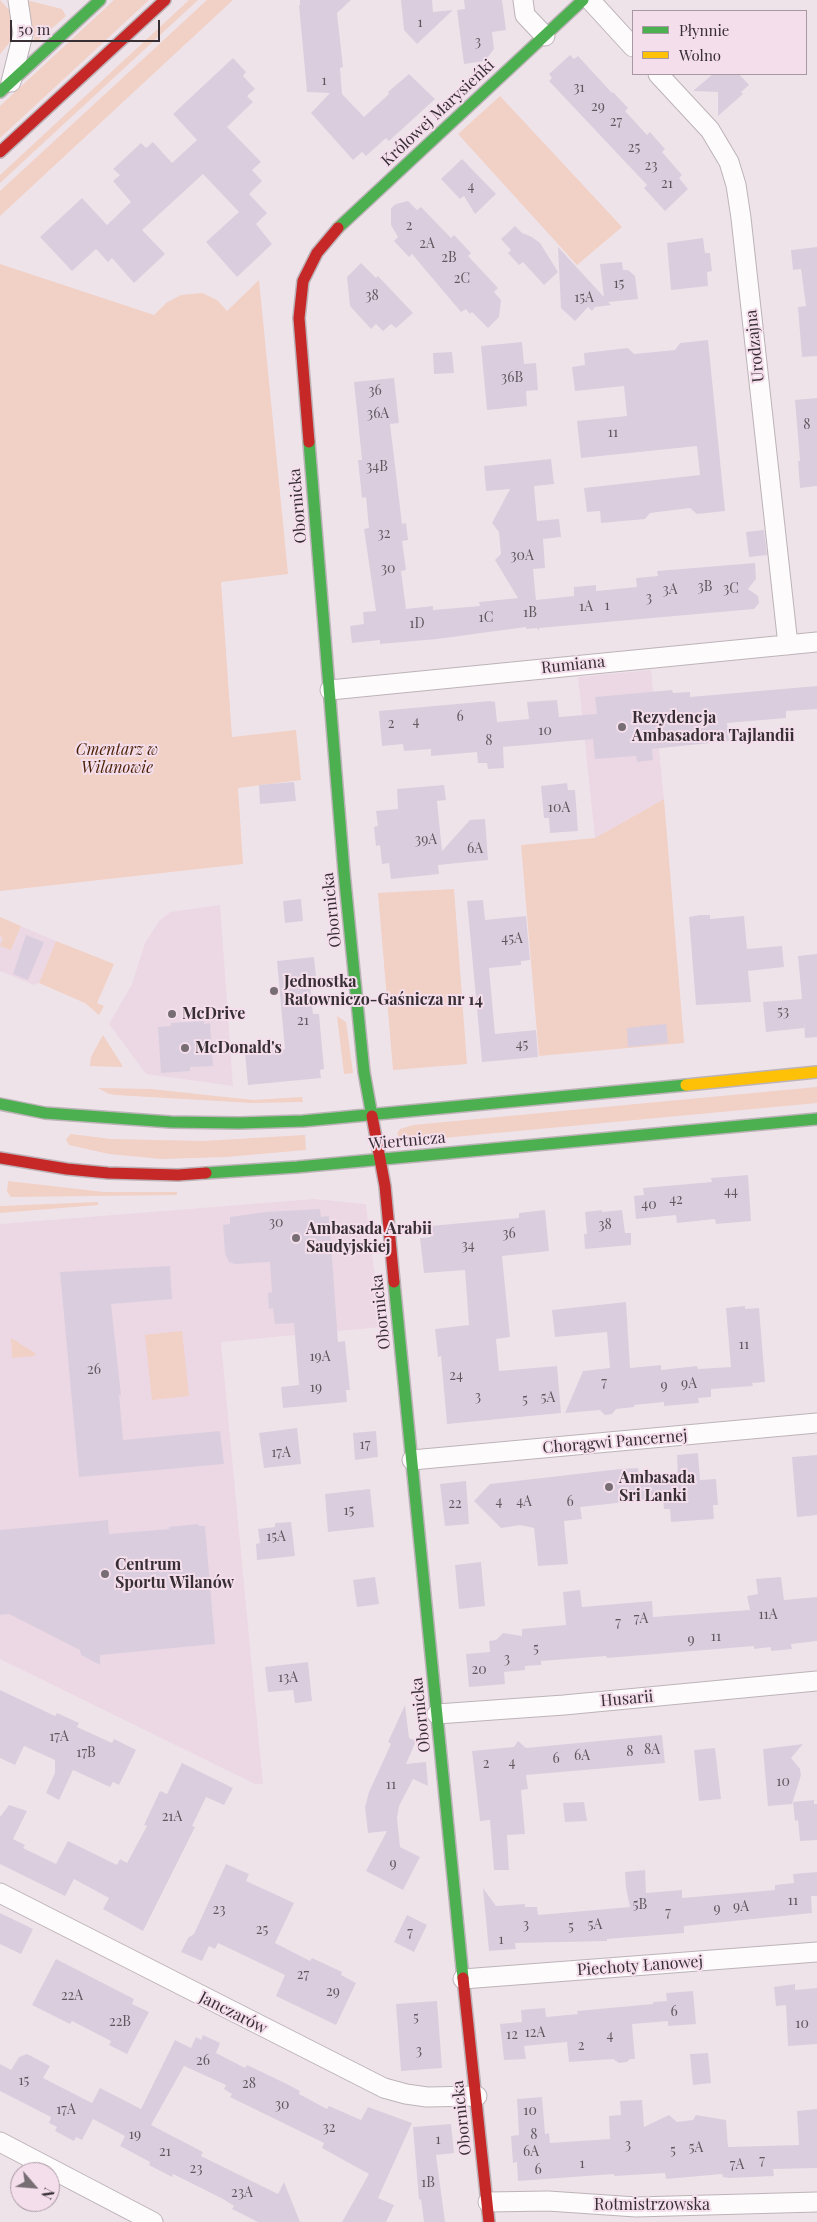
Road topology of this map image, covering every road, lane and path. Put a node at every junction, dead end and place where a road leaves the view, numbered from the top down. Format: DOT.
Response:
graph roads {
  1 [pos="18,0"];
  2 [pos="100,0"];
  3 [pos="165,0"];
  4 [pos="523,0"];
  5 [pos="583,0"];
  6 [pos="590,0"];
  7 [pos="545,36"];
  8 [pos="632,46"];
  9 [pos="659,75"];
  10 [pos="5,87"];
  11 [pos="0,152"];
  12 [pos="317,253"];
  13 [pos="817,642"];
  14 [pos="788,645"];
  15 [pos="330,690"];
  16 [pos="817,1072"];
  17 [pos="0,1104"];
  18 [pos="371,1114"];
  19 [pos="817,1119"];
  20 [pos="0,1158"];
  21 [pos="380,1159"];
  22 [pos="817,1423"];
  23 [pos="412,1460"];
  24 [pos="817,1681"];
  25 [pos="438,1714"];
  26 [pos="0,1893"];
  27 [pos="817,1952"];
  28 [pos="463,1980"];
  29 [pos="477,2096"];
  30 [pos="0,2142"];
  31 [pos="488,2202"];
  32 [pos="817,2202"];
  33 [pos="153,2222"];
  34 [pos="490,2222"];
  1 -- 10 [label="street"];
  2 -- 10 [label="street"];
  3 -- 11 [label="street"];
  4 -- 7 [label="street"];
  5 -- 7 [label="street, Królowej Marysieńki"];
  6 -- 8 [label="street"];
  7 -- 12 [label="street, Królowej Marysieńki"];
  9 -- 14 [label="street, Urodzajna"];
  12 -- 15 [label="street, Obornicka"];
  13 -- 14 [label="street, Rumiana"];
  14 -- 15 [label="street, Rumiana"];
  15 -- 18 [label="street, Obornicka"];
  16 -- 18 [label="street, Wiertnicza"];
  17 -- 18 [label="street, Wiertnicza"];
  18 -- 21 [label="street, Obornicka"];
  19 -- 21 [label="street, Wiertnicza"];
  20 -- 21 [label="street, Wiertnicza"];
  21 -- 23 [label="street, Obornicka"];
  22 -- 23 [label="street, Chorągwi Pancernej"];
  23 -- 25 [label="street, Obornicka"];
  24 -- 25 [label="street, Husarii"];
  25 -- 28 [label="street, Obornicka"];
  26 -- 29 [label="street, Janczarów"];
  27 -- 28 [label="street, Piechoty Łanowej"];
  28 -- 29 [label="street, Obornicka"];
  29 -- 31 [label="street, Obornicka"];
  30 -- 33 [label="street"];
  31 -- 32 [label="street, Rotmistrzowska"];
  31 -- 34 [label="street, Obornicka"];
}
